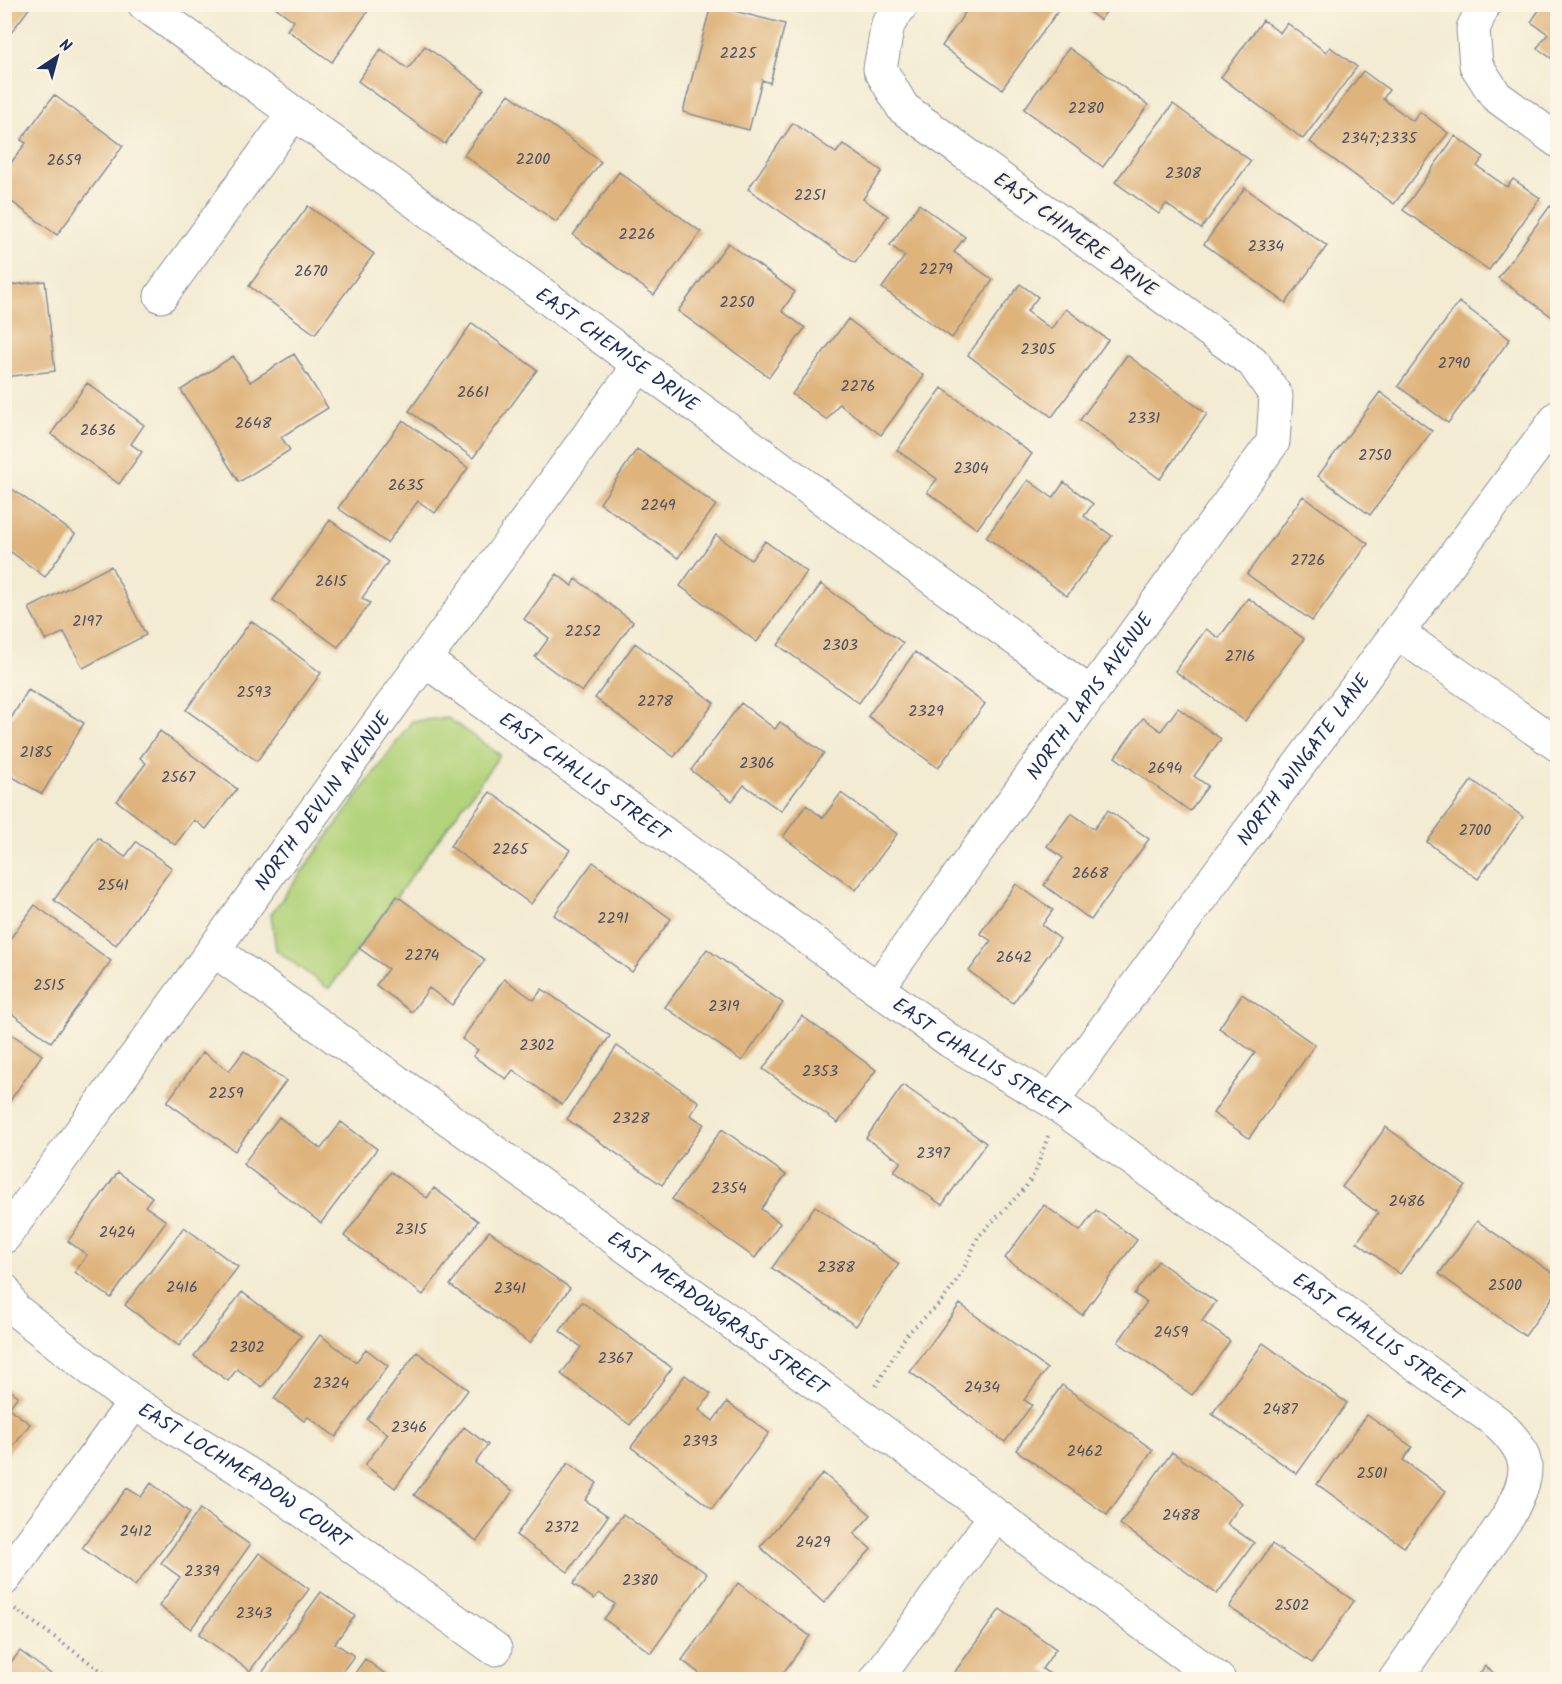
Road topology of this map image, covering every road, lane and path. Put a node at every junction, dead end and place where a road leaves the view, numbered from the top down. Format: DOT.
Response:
graph roads {
  1 [pos="144,4"];
  2 [pos="903,4"];
  3 [pos="1484,4"];
  4 [pos="293,114"];
  5 [pos="1557,141"];
  6 [pos="160,296"];
  7 [pos="639,366"];
  8 [pos="1276,396"];
  9 [pos="1557,417"];
  10 [pos="1398,633"];
  11 [pos="426,661"];
  12 [pos="1091,694"];
  13 [pos="1557,745"];
  14 [pos="214,951"];
  15 [pos="877,988"];
  16 [pos="1052,1101"];
  17 [pos="4,1237"];
  18 [pos="4,1290"];
  19 [pos="134,1403"];
  20 [pos="860,1415"];
  21 [pos="995,1516"];
  22 [pos="9,1594"];
  23 [pos="495,1649"];
  24 [pos="114,1680"];
  25 [pos="876,1680"];
  26 [pos="1219,1680"];
  27 [pos="1395,1680"];
  1 -- 4 [label="street, EAST CHEMISE DRIVE"];
  2 -- 8 [label="street, EAST CHIMERE DRIVE"];
  3 -- 5 [label="street"];
  4 -- 6 [label="street"];
  4 -- 7 [label="street, EAST CHEMISE DRIVE"];
  7 -- 11 [label="street, NORTH DEVLIN AVENUE"];
  7 -- 12 [label="street, EAST CHEMISE DRIVE"];
  8 -- 12 [label="street, NORTH LAPIS AVENUE"];
  9 -- 10 [label="street, NORTH WINGATE LANE"];
  10 -- 13 [label="street"];
  10 -- 16 [label="street, NORTH WINGATE LANE"];
  11 -- 14 [label="street, NORTH DEVLIN AVENUE"];
  11 -- 15 [label="street, EAST CHALLIS STREET"];
  12 -- 15 [label="street, NORTH LAPIS AVENUE"];
  14 -- 17 [label="street, NORTH DEVLIN AVENUE"];
  14 -- 20 [label="street, EAST MEADOWGRASS STREET"];
  15 -- 16 [label="street, EAST CHALLIS STREET"];
  16 -- 20 [label="path"];
  16 -- 27 [label="street, EAST CHALLIS STREET"];
  18 -- 19 [label="street, EAST LOCHMEADOW COURT"];
  19 -- 22 [label="street"];
  19 -- 23 [label="street, EAST LOCHMEADOW COURT"];
  20 -- 21 [label="street, EAST MEADOWGRASS STREET"];
  21 -- 25 [label="street"];
  21 -- 26 [label="street, EAST MEADOWGRASS STREET"];
  22 -- 24 [label="path"];
}
